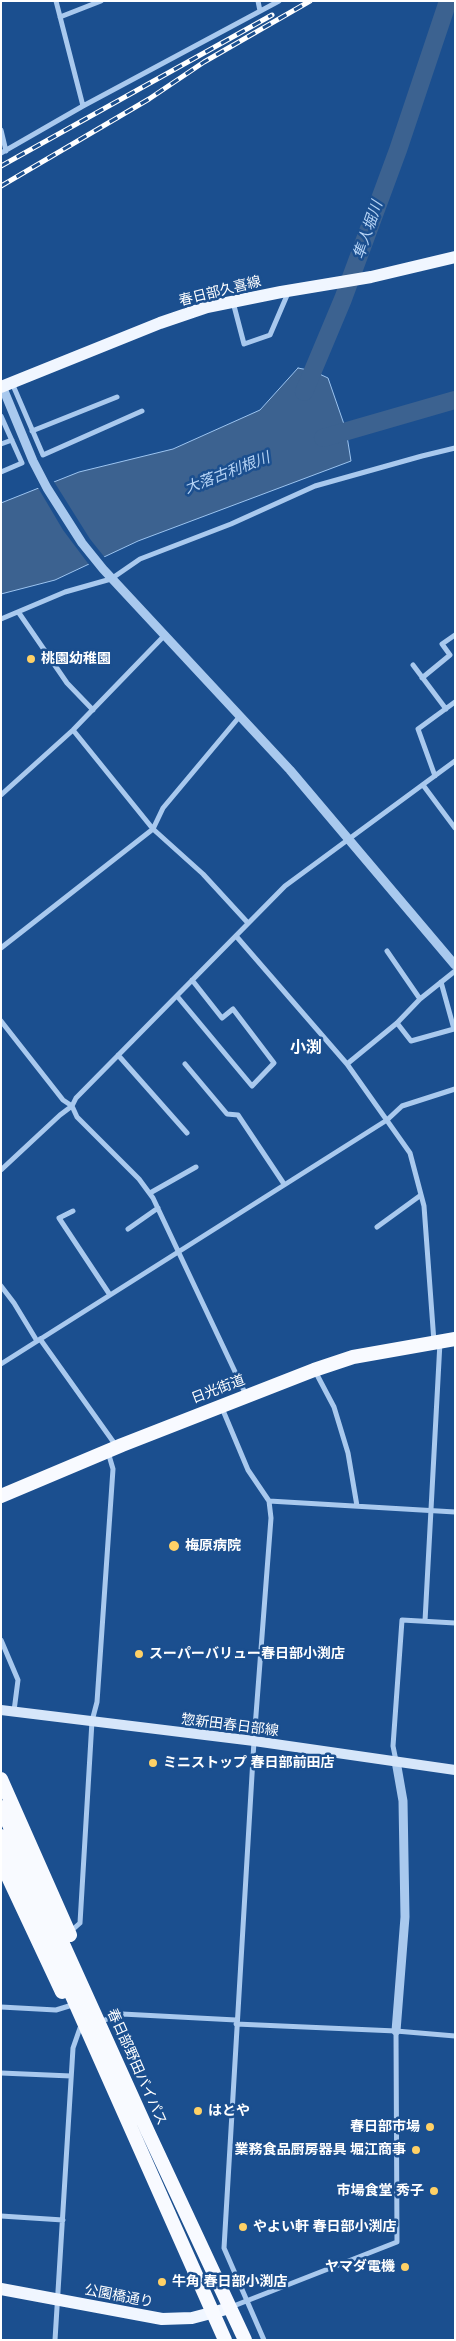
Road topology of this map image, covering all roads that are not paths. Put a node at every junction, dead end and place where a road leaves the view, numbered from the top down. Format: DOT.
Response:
graph roads {
  1 [pos="56,1"];
  2 [pos="101,1"];
  3 [pos="258,1"];
  4 [pos="278,1"];
  5 [pos="260,11"];
  6 [pos="60,17"];
  7 [pos="83,106"];
  8 [pos="1,130"];
  9 [pos="4,152"];
  10 [pos="455,257"];
  11 [pos="289,290"];
  12 [pos="232,302"];
  13 [pos="5,385"];
  14 [pos="117,397"];
  15 [pos="142,412"];
  16 [pos="1,416"];
  17 [pos="32,431"];
  18 [pos="12,440"];
  19 [pos="1,444"];
  20 [pos="455,448"];
  21 [pos="1,472"];
  22 [pos="111,579"];
  23 [pos="18,613"];
  24 [pos="1,619"];
  25 [pos="455,635"];
  26 [pos="164,636"];
  27 [pos="413,665"];
  28 [pos="422,678"];
  29 [pos="455,702"];
  30 [pos="446,709"];
  31 [pos="93,710"];
  32 [pos="240,716"];
  33 [pos="73,730"];
  34 [pos="455,762"];
  35 [pos="435,776"];
  36 [pos="423,785"];
  37 [pos="1,795"];
  38 [pos="455,828"];
  39 [pos="153,829"];
  40 [pos="349,840"];
  41 [pos="248,923"];
  42 [pos="236,936"];
  43 [pos="1,948"];
  44 [pos="387,951"];
  45 [pos="455,965"];
  46 [pos="455,971"];
  47 [pos="192,980"];
  48 [pos="441,982"];
  49 [pos="176,996"];
  50 [pos="420,999"];
  51 [pos="2,1023"];
  52 [pos="397,1023"];
  53 [pos="118,1055"];
  54 [pos="185,1064"];
  55 [pos="347,1064"];
  56 [pos="455,1089"];
  57 [pos="72,1106"];
  58 [pos="387,1120"];
  59 [pos="187,1133"];
  60 [pos="196,1167"];
  61 [pos="1,1170"];
  62 [pos="284,1184"];
  63 [pos="150,1193"];
  64 [pos="422,1195"];
  65 [pos="158,1208"];
  66 [pos="73,1211"];
  67 [pos="378,1227"];
  68 [pos="128,1228"];
  69 [pos="179,1251"];
  70 [pos="1,1286"];
  71 [pos="110,1295"];
  72 [pos="455,1339"];
  73 [pos="39,1340"];
  74 [pos="437,1342"];
  75 [pos="1,1364"];
  76 [pos="314,1370"];
  77 [pos="246,1396"];
  78 [pos="221,1405"];
  79 [pos="112,1449"];
  80 [pos="1,1496"];
  81 [pos="269,1501"];
  82 [pos="357,1506"];
  83 [pos="432,1510"];
  84 [pos="455,1512"];
  85 [pos="425,1621"];
  86 [pos="455,1623"];
  87 [pos="1,1640"];
  88 [pos="1,1710"];
  89 [pos="14,1711"];
  90 [pos="92,1721"];
  91 [pos="254,1742"];
  92 [pos="396,1761"];
  93 [pos="455,1770"];
  94 [pos="1,1780"];
  95 [pos="1,1807"];
  96 [pos="1,1836"];
  97 [pos="1,1862"];
  98 [pos="69,1932"];
  99 [pos="69,2006"];
  100 [pos="1,2007"];
  101 [pos="96,2017"];
  102 [pos="236,2022"];
  103 [pos="80,2028"];
  104 [pos="396,2031"];
  105 [pos="455,2036"];
  106 [pos="1,2073"];
  107 [pos="71,2076"];
  108 [pos="134,2133"];
  109 [pos="1,2216"];
  110 [pos="63,2220"];
  111 [pos="1,2289"];
  112 [pos="58,2299"];
  113 [pos="246,2301"];
  114 [pos="230,2308"];
  115 [pos="214,2313"];
  116 [pos="55,2340"];
  117 [pos="226,2340"];
  118 [pos="245,2340"];
  119 [pos="264,2340"];
  1 -- 6 [label="street"];
  2 -- 6 [label="street"];
  3 -- 5 [label="street"];
  4 -- 5 [label="street"];
  5 -- 7 [label="street"];
  6 -- 7 [label="street"];
  7 -- 9 [label="street"];
  8 -- 9 [label="street"];
  10 -- 11 [label="main road, 春日部久喜線"];
  11 -- 12 [label="main road, 春日部久喜線"];
  11 -- 12 [label="street"];
  12 -- 13 [label="main road, 春日部久喜線"];
  13 -- 17 [label="street"];
  13 -- 22 [label="street"];
  14 -- 17 [label="street"];
  15 -- 17 [label="street"];
  16 -- 18 [label="street"];
  18 -- 19 [label="street"];
  18 -- 21 [label="street"];
  20 -- 22 [label="street"];
  22 -- 23 [label="street"];
  22 -- 26 [label="street"];
  23 -- 24 [label="street"];
  23 -- 31 [label="street"];
  25 -- 28 [label="street"];
  26 -- 31 [label="street"];
  26 -- 32 [label="street"];
  27 -- 28 [label="street"];
  28 -- 30 [label="street"];
  29 -- 30 [label="street"];
  30 -- 35 [label="street"];
  31 -- 33 [label="street"];
  32 -- 39 [label="street"];
  32 -- 40 [label="street"];
  33 -- 37 [label="street"];
  33 -- 39 [label="street"];
  34 -- 35 [label="street"];
  35 -- 36 [label="street"];
  36 -- 38 [label="street"];
  36 -- 40 [label="street"];
  39 -- 41 [label="street"];
  39 -- 43 [label="street"];
  40 -- 41 [label="street"];
  40 -- 45 [label="street"];
  41 -- 42 [label="street"];
  42 -- 47 [label="street"];
  42 -- 55 [label="street"];
  44 -- 50 [label="street"];
  46 -- 48 [label="street"];
  47 -- 49 [label="street"];
  47 -- 49 [label="street"];
  48 -- 50 [label="street"];
  48 -- 52 [label="street"];
  49 -- 53 [label="street"];
  50 -- 52 [label="street"];
  51 -- 57 [label="street"];
  52 -- 55 [label="street"];
  53 -- 57 [label="street"];
  53 -- 59 [label="street"];
  54 -- 62 [label="street"];
  55 -- 58 [label="street"];
  56 -- 58 [label="street"];
  57 -- 61 [label="street"];
  57 -- 63 [label="street"];
  58 -- 62 [label="street"];
  58 -- 64 [label="street"];
  60 -- 63 [label="street"];
  62 -- 69 [label="street"];
  63 -- 65 [label="street"];
  64 -- 67 [label="street"];
  64 -- 74 [label="street"];
  65 -- 68 [label="street"];
  65 -- 69 [label="street"];
  66 -- 71 [label="street"];
  69 -- 71 [label="street"];
  69 -- 77 [label="street"];
  70 -- 73 [label="street"];
  71 -- 73 [label="street"];
  72 -- 74 [label="highway, 日光街道"];
  73 -- 75 [label="street"];
  73 -- 79 [label="street"];
  74 -- 76 [label="highway, 日光街道"];
  74 -- 83 [label="street"];
  76 -- 77 [label="highway, 日光街道"];
  76 -- 82 [label="street"];
  77 -- 78 [label="highway, 日光街道"];
  78 -- 79 [label="highway, 日光街道"];
  78 -- 81 [label="street"];
  79 -- 80 [label="highway, 日光街道"];
  79 -- 90 [label="street"];
  81 -- 82 [label="street"];
  81 -- 91 [label="street"];
  82 -- 83 [label="street"];
  83 -- 84 [label="street"];
  83 -- 85 [label="street"];
  85 -- 86 [label="street"];
  85 -- 92 [label="street"];
  87 -- 89 [label="street"];
  88 -- 89 [label="main road, 惣新田春日部線"];
  89 -- 90 [label="main road, 惣新田春日部線"];
  90 -- 91 [label="main road, 惣新田春日部線"];
  90 -- 98 [label="street"];
  91 -- 92 [label="main road, 惣新田春日部線"];
  91 -- 102 [label="street"];
  92 -- 93 [label="main road, 惣新田春日部線"];
  92 -- 104 [label="street"];
  94 -- 98 [label="highway"];
  95 -- 101 [label="highway, 春日部野田バイパス"];
  96 -- 108 [label="highway, 春日部野田バイパス"];
  97 -- 99 [label="highway"];
  98 -- 101 [label="highway"];
  99 -- 100 [label="street"];
  99 -- 103 [label="highway"];
  101 -- 102 [label="street"];
  101 -- 114 [label="highway, 春日部野田バイパス"];
  102 -- 104 [label="street"];
  102 -- 113 [label="street"];
  103 -- 107 [label="street"];
  103 -- 108 [label="highway"];
  104 -- 105 [label="street"];
  104 -- 113 [label="street"];
  106 -- 107 [label="street"];
  107 -- 110 [label="street"];
  108 -- 115 [label="highway, 春日部野田バイパス"];
  109 -- 110 [label="street"];
  110 -- 112 [label="street"];
  111 -- 112 [label="main road, 公園橋通り"];
  112 -- 115 [label="main road, 公園橋通り"];
  112 -- 116 [label="street"];
  113 -- 114 [label="street"];
  113 -- 119 [label="street"];
  114 -- 115 [label="main road, 公園橋通り"];
  114 -- 118 [label="highway, 春日部野田バイパス"];
  115 -- 117 [label="highway, 春日部野田バイパス"];
}
